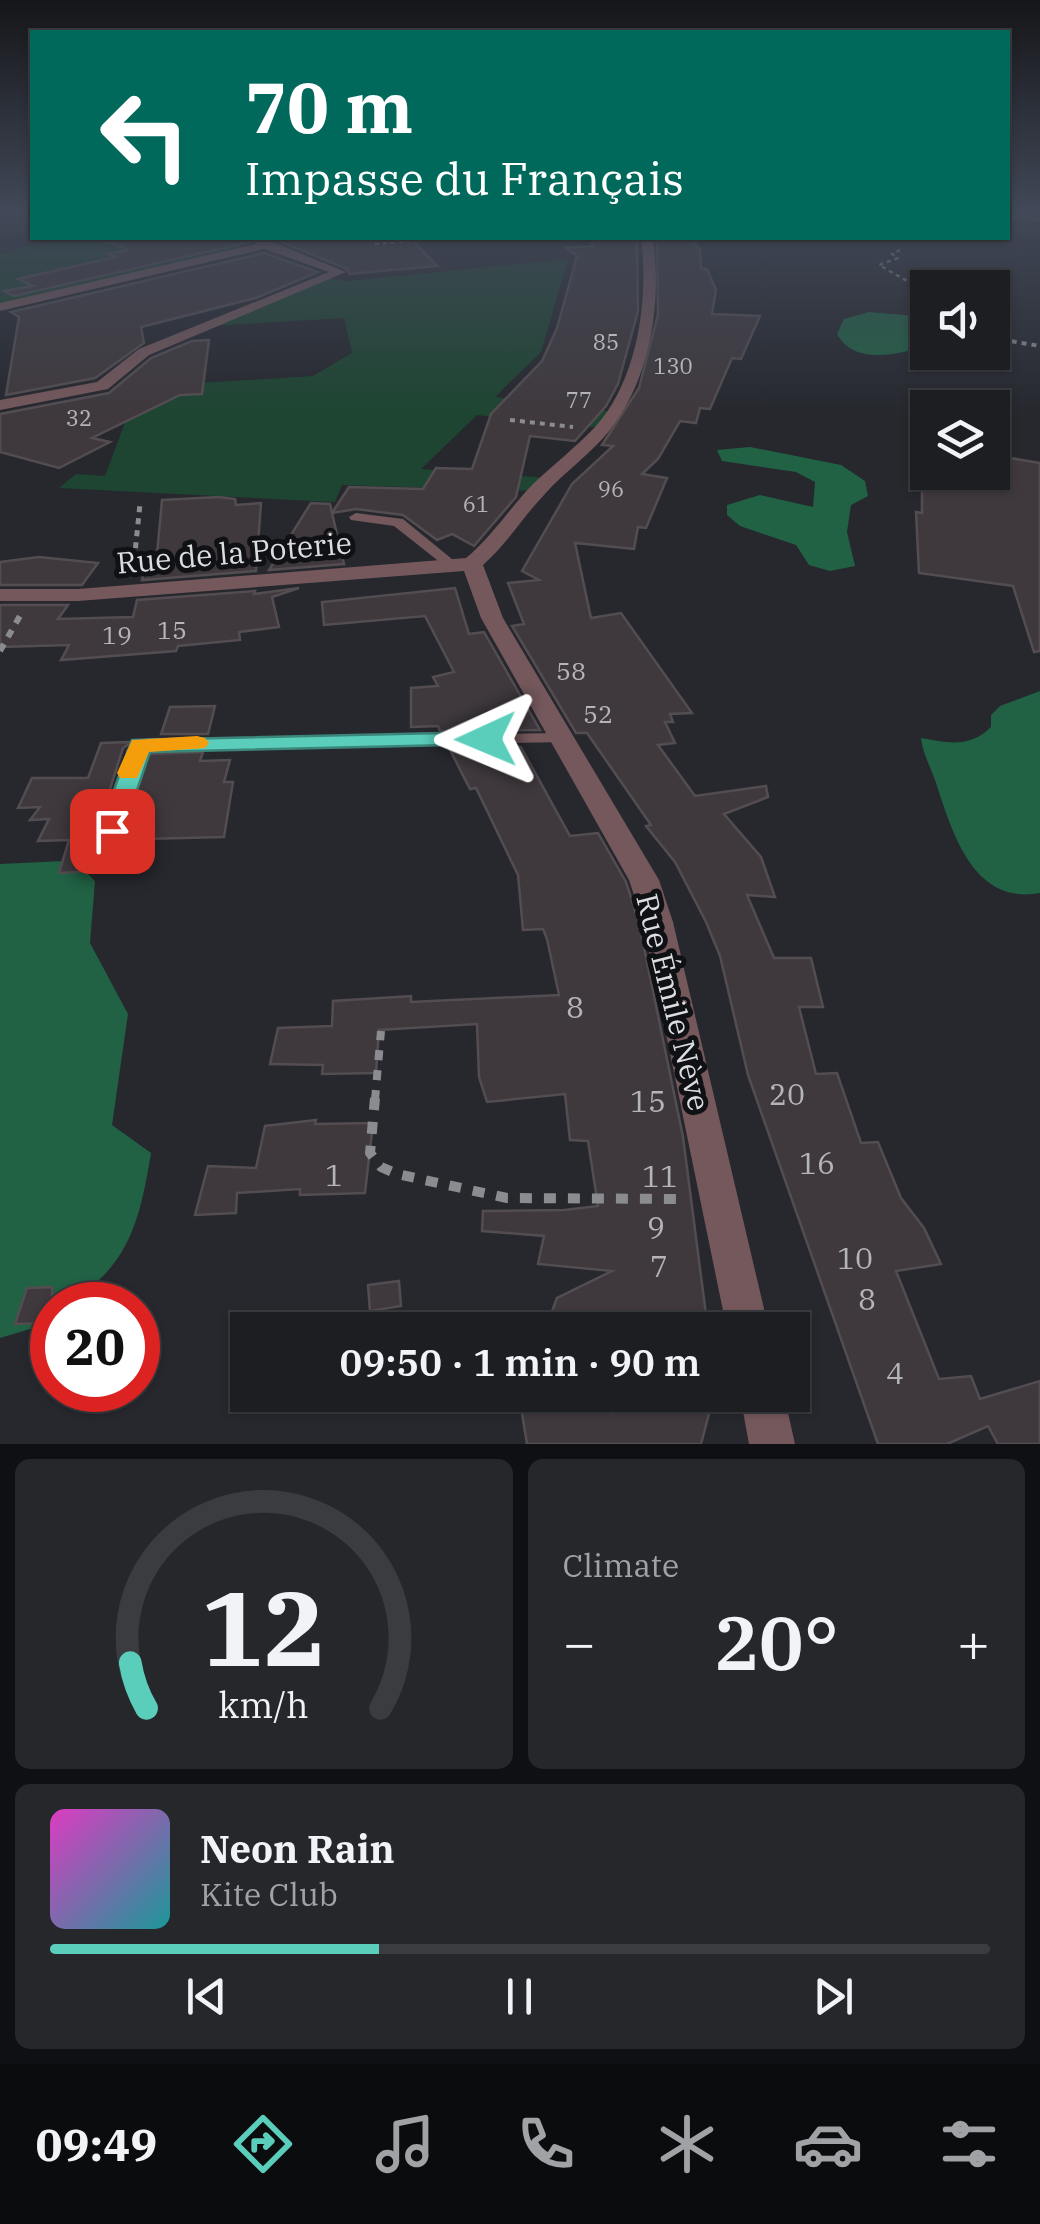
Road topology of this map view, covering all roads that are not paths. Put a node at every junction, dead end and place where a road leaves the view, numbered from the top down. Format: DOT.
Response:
graph roads {
  1 [pos="111,279"];
  2 [pos="322,279"];
  3 [pos="651,279"];
  4 [pos="0,307"];
  5 [pos="0,405"];
  6 [pos="356,517"];
  7 [pos="462,564"];
  8 [pos="0,596"];
  9 [pos="562,738"];
  10 [pos="112,831"];
  11 [pos="744,1312"];
  12 [pos="765,1412"];
  13 [pos="772,1444"];
  1 -- 4 [label="street"];
  2 -- 5 [label="street"];
  3 -- 7 [label="street"];
  6 -- 7 [label="lane"];
  7 -- 8 [label="street, Rue de la Poterie"];
  7 -- 9 [label="street, Rue Émile Nève"];
  9 -- 10 [label="lane"];
  9 -- 11 [label="street, Rue Émile Nève"];
  12 -- 13 [label="street"];
}
